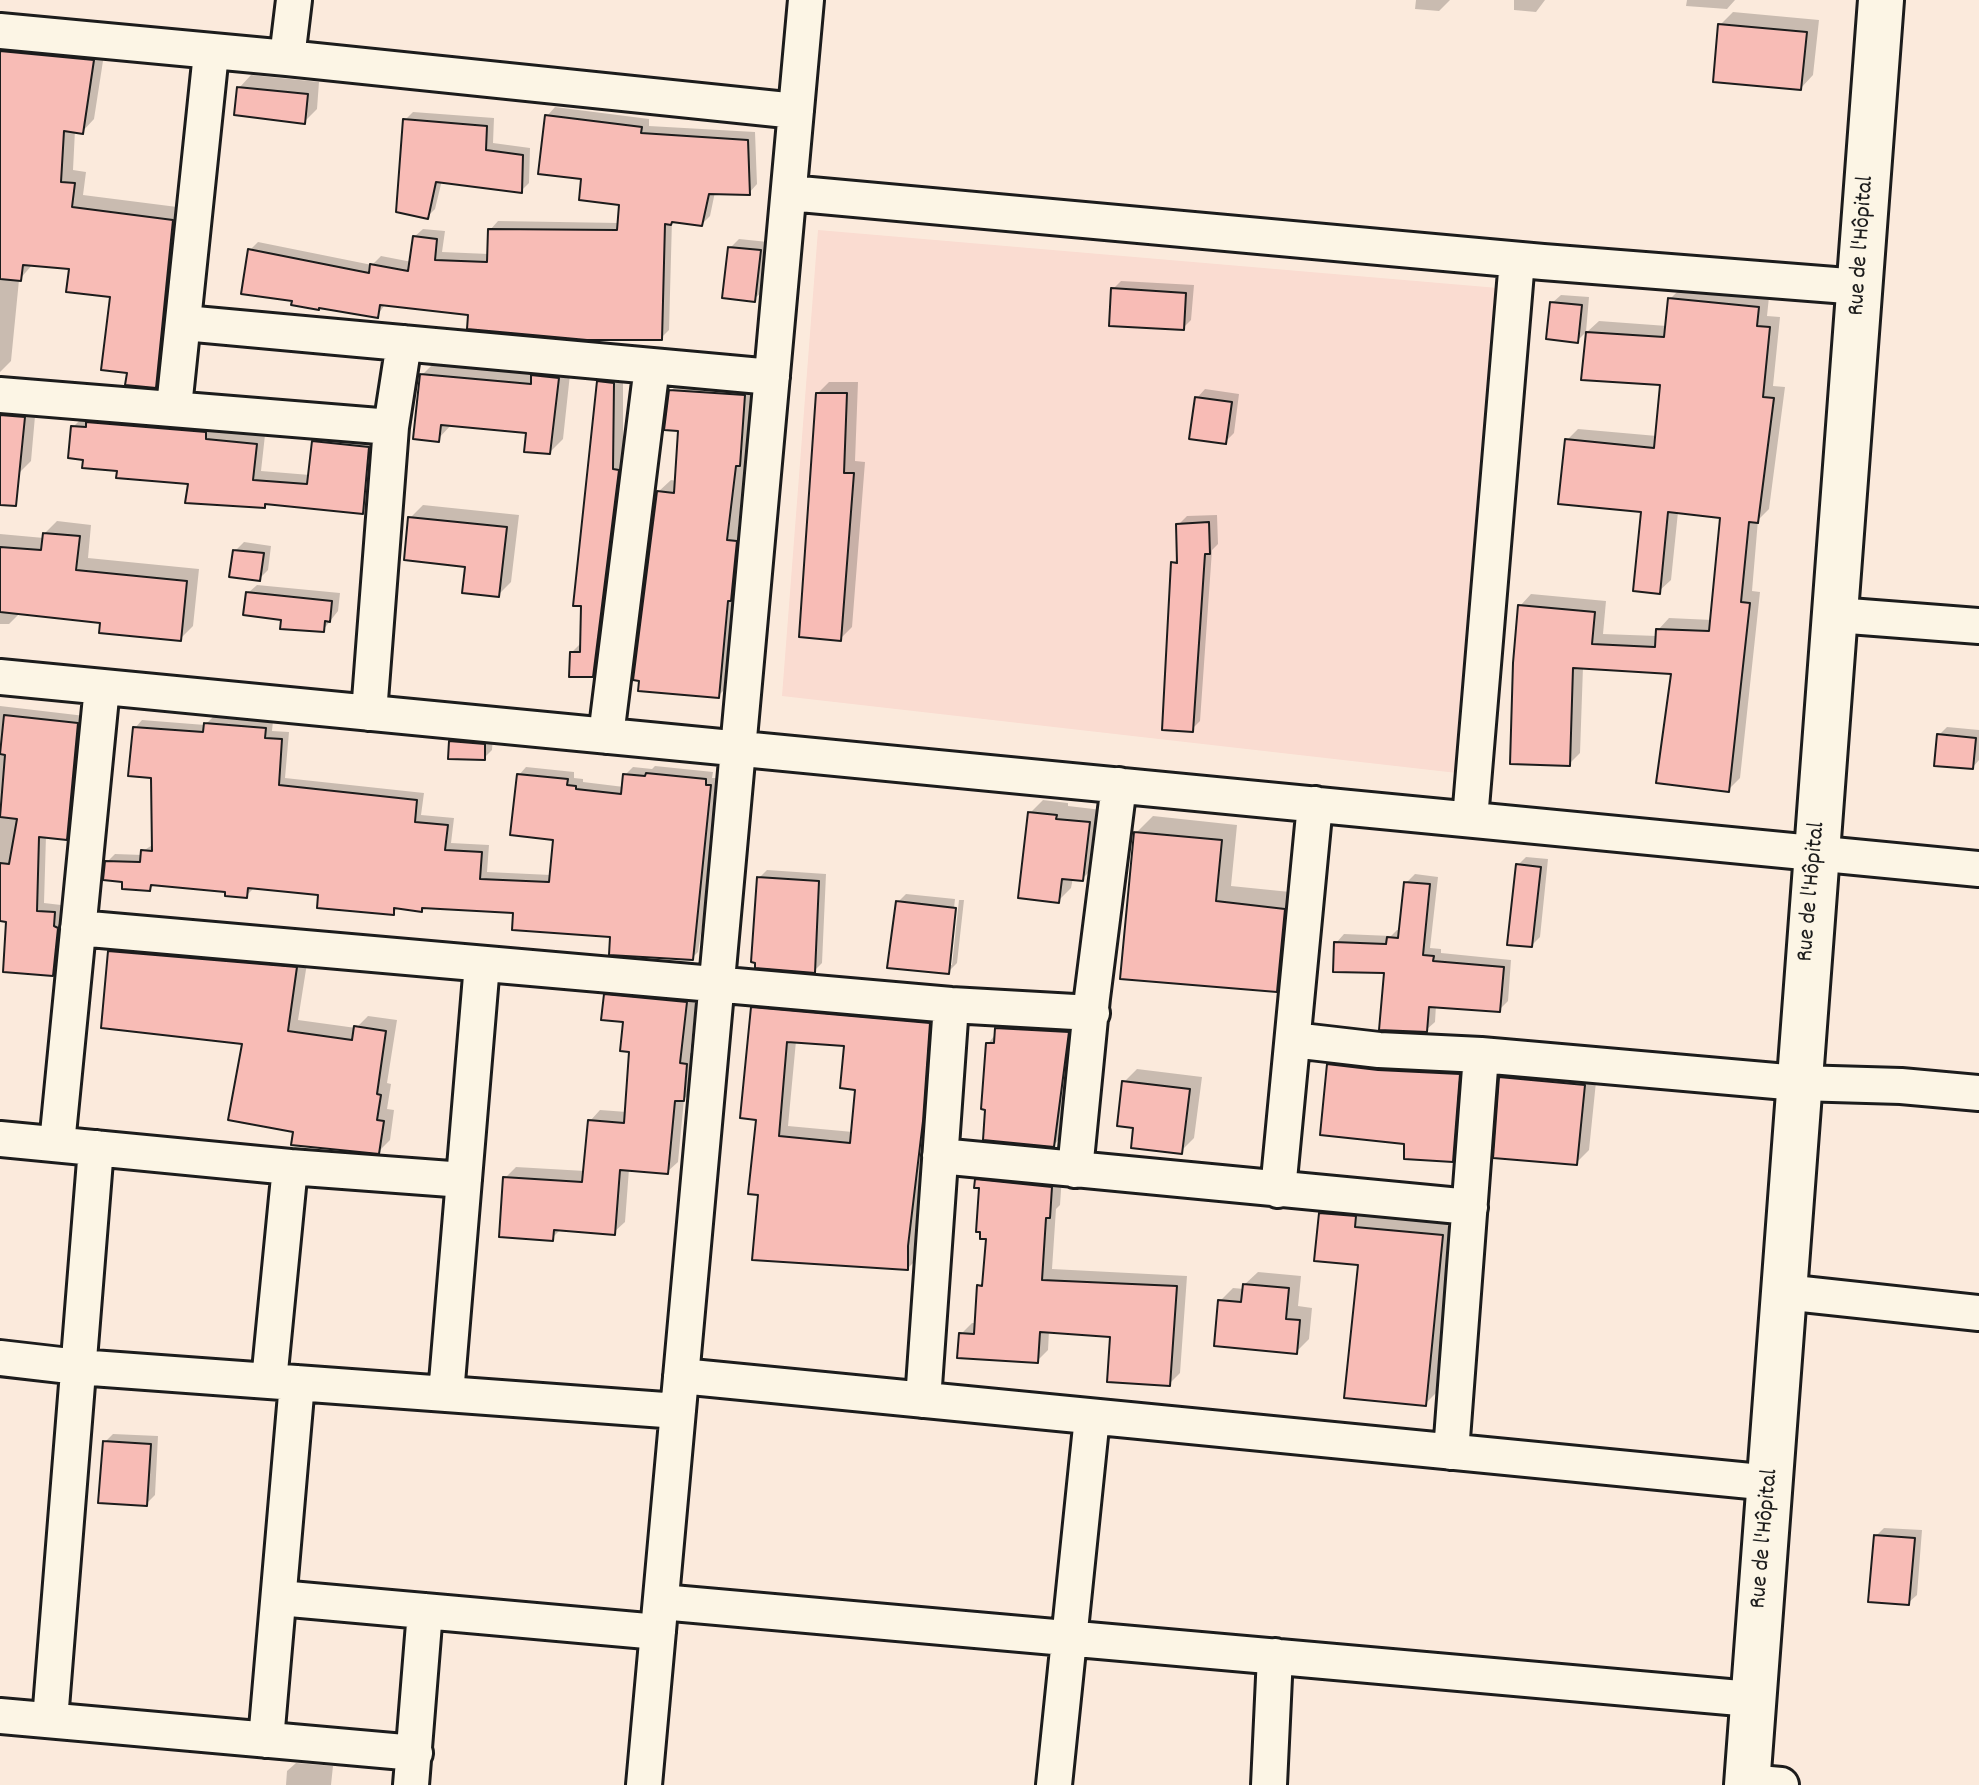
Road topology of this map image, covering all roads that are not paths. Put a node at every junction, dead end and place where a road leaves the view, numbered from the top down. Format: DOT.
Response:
graph roads {
  1 [pos="294,0"];
  2 [pos="806,0"];
  3 [pos="1881,0"];
  4 [pos="0,31"];
  5 [pos="211,53"];
  6 [pos="287,58"];
  7 [pos="796,111"];
  8 [pos="789,193"];
  9 [pos="1517,260"];
  10 [pos="1860,287"];
  11 [pos="184,323"];
  12 [pos="404,343"];
  13 [pos="652,366"];
  14 [pos="772,377"];
  15 [pos="0,395"];
  16 [pos="174,407"];
  17 [pos="391,427"];
  18 [pos="1836,615"];
  19 [pos="1979,626"];
  20 [pos="0,677"];
  21 [pos="102,687"];
  22 [pos="369,713"];
  23 [pos="606,736"];
  24 [pos="738,749"];
  25 [pos="1119,785"];
  26 [pos="1315,804"];
  27 [pos="1470,819"];
  28 [pos="1816,853"];
  29 [pos="1979,869"];
  30 [pos="78,928"];
  31 [pos="482,964"];
  32 [pos="717,985"];
  33 [pos="951,1005"];
  34 [pos="1092,1013"];
  35 [pos="1293,1040"];
  36 [pos="1481,1055"];
  37 [pos="1798,1083"];
  38 [pos="1979,1093"];
  39 [pos="0,1139"];
  40 [pos="57,1144"];
  41 [pos="96,1148"];
  42 [pos="940,1156"];
  43 [pos="290,1167"];
  44 [pos="1075,1170"];
  45 [pos="464,1180"];
  46 [pos="1278,1190"];
  47 [pos="1470,1207"];
  48 [pos="1784,1292"];
  49 [pos="1979,1313"];
  50 [pos="0,1358"];
  51 [pos="78,1367"];
  52 [pos="681,1376"];
  53 [pos="283,1382"];
  54 [pos="446,1394"];
  55 [pos="923,1400"];
  56 [pos="678,1411"];
  57 [pos="1092,1417"];
  58 [pos="1451,1452"];
  59 [pos="1771,1483"];
  60 [pos="279,1598"];
  61 [pos="425,1611"];
  62 [pos="659,1617"];
  63 [pos="1069,1638"];
  64 [pos="1275,1656"];
  65 [pos="1751,1699"];
  66 [pos="0,1716"];
  67 [pos="50,1720"];
  68 [pos="266,1740"];
  69 [pos="413,1769"];
  70 [pos="1758,1784"];
  71 [pos="644,1785"];
  72 [pos="1054,1785"];
  73 [pos="1269,1785"];
  1 -- 6 [label="street"];
  2 -- 7 [label="street"];
  3 -- 10 [label="main road, Rue de l'Hôpital"];
  4 -- 5 [label="street"];
  5 -- 6 [label="street"];
  5 -- 11 [label="street"];
  6 -- 7 [label="street"];
  7 -- 8 [label="street"];
  8 -- 9 [label="street"];
  8 -- 14 [label="street"];
  9 -- 10 [label="street"];
  9 -- 27 [label="street"];
  10 -- 18 [label="main road, Rue de l'Hôpital"];
  11 -- 12 [label="street"];
  11 -- 16 [label="street"];
  12 -- 13 [label="street"];
  12 -- 17 [label="street"];
  13 -- 14 [label="street"];
  13 -- 23 [label="street"];
  14 -- 24 [label="street"];
  15 -- 16 [label="street"];
  16 -- 17 [label="street"];
  17 -- 22 [label="street"];
  18 -- 19 [label="street"];
  18 -- 28 [label="main road, Rue de l'Hôpital"];
  20 -- 21 [label="street"];
  21 -- 22 [label="street"];
  21 -- 30 [label="street"];
  22 -- 23 [label="street"];
  23 -- 24 [label="street"];
  24 -- 25 [label="street"];
  24 -- 32 [label="street"];
  25 -- 26 [label="street"];
  25 -- 34 [label="street"];
  26 -- 27 [label="street"];
  26 -- 35 [label="street"];
  27 -- 28 [label="street"];
  28 -- 29 [label="street"];
  28 -- 37 [label="main road, Rue de l'Hôpital"];
  30 -- 31 [label="street"];
  30 -- 40 [label="street"];
  31 -- 32 [label="street"];
  31 -- 45 [label="street"];
  32 -- 33 [label="street"];
  32 -- 52 [label="street"];
  33 -- 34 [label="street"];
  33 -- 42 [label="street"];
  34 -- 44 [label="street"];
  35 -- 36 [label="street"];
  35 -- 46 [label="street"];
  36 -- 37 [label="street"];
  36 -- 47 [label="street"];
  37 -- 38 [label="street"];
  37 -- 48 [label="main road, Rue de l'Hôpital"];
  39 -- 40 [label="street"];
  40 -- 41 [label="street"];
  41 -- 43 [label="street"];
  41 -- 51 [label="street"];
  42 -- 44 [label="street"];
  42 -- 55 [label="street"];
  43 -- 45 [label="street"];
  43 -- 53 [label="street"];
  44 -- 46 [label="street"];
  45 -- 54 [label="street"];
  46 -- 47 [label="street"];
  47 -- 58 [label="street"];
  48 -- 49 [label="street"];
  48 -- 59 [label="main road, Rue de l'Hôpital"];
  50 -- 51 [label="street"];
  51 -- 53 [label="street"];
  51 -- 67 [label="street"];
  52 -- 55 [label="street"];
  52 -- 56 [label="street"];
  53 -- 54 [label="street"];
  53 -- 60 [label="street"];
  54 -- 56 [label="street"];
  55 -- 57 [label="street"];
  56 -- 62 [label="street"];
  57 -- 58 [label="street"];
  57 -- 63 [label="street"];
  58 -- 59 [label="street"];
  59 -- 65 [label="main road, Rue de l'Hôpital"];
  60 -- 61 [label="street"];
  60 -- 68 [label="street"];
  61 -- 62 [label="street"];
  61 -- 69 [label="street"];
  62 -- 63 [label="street"];
  62 -- 71 [label="street"];
  63 -- 64 [label="street"];
  63 -- 72 [label="street"];
  64 -- 65 [label="street"];
  64 -- 73 [label="street"];
  65 -- 70 [label="main road, Rue de l'Hôpital"];
  66 -- 67 [label="street"];
  67 -- 68 [label="street"];
  68 -- 69 [label="street"];
}
